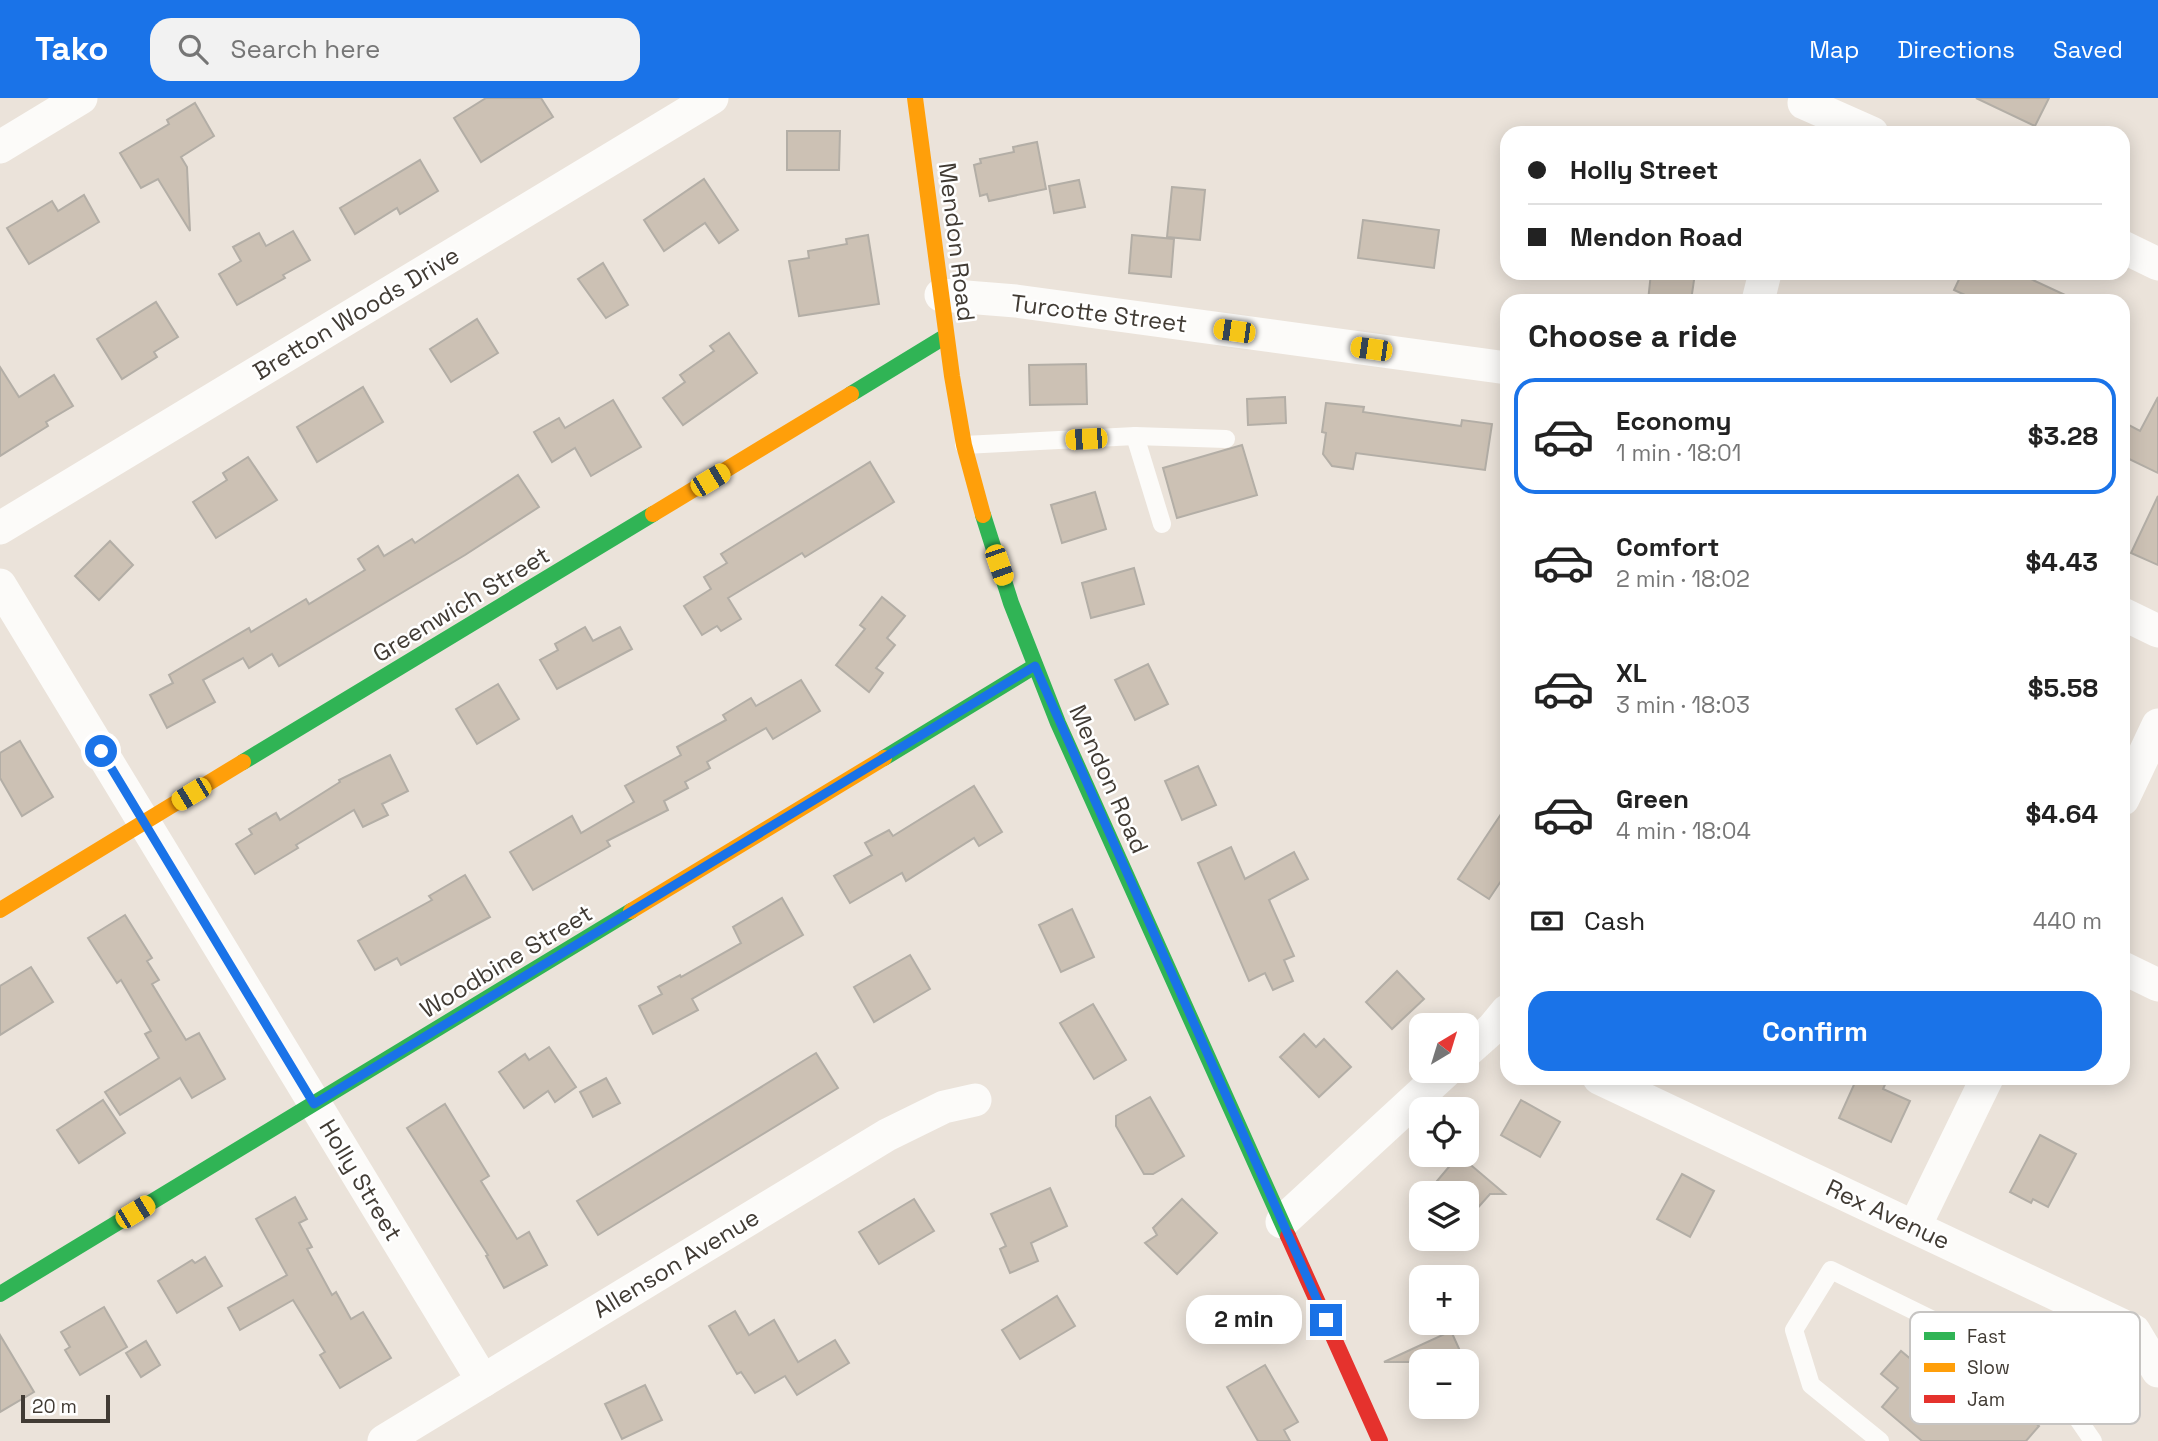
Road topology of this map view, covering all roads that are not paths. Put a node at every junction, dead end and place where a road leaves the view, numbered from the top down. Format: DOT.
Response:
graph roads {
  1 [pos="81,98"];
  2 [pos="712,98"];
  3 [pos="915,98"];
  4 [pos="1802,111"];
  5 [pos="1850,126"];
  6 [pos="0,147"];
  7 [pos="2130,250"];
  8 [pos="2158,264"];
  9 [pos="941,295"];
  10 [pos="946,336"];
  11 [pos="1500,367"];
  12 [pos="1135,436"];
  13 [pos="1226,439"];
  14 [pos="964,445"];
  15 [pos="1162,524"];
  16 [pos="0,528"];
  17 [pos="0,585"];
  18 [pos="2130,617"];
  19 [pos="2158,631"];
  20 [pos="1035,666"];
  21 [pos="2158,725"];
  22 [pos="2130,784"];
  23 [pos="144,823"];
  24 [pos="0,910"];
  25 [pos="2130,971"];
  26 [pos="2158,985"];
  27 [pos="1500,1026"];
  28 [pos="1479,1042"];
  29 [pos="1433,1083"];
  30 [pos="1615,1085"];
  31 [pos="1984,1085"];
  32 [pos="975,1100"];
  33 [pos="314,1104"];
  34 [pos="1282,1222"];
  35 [pos="1914,1226"];
  36 [pos="0,1294"];
  37 [pos="1917,1312"];
  38 [pos="2094,1312"];
  39 [pos="2140,1341"];
  40 [pos="2158,1371"];
  41 [pos="483,1381"];
  42 [pos="2081,1424"];
  43 [pos="384,1441"];
  44 [pos="1380,1441"];
  45 [pos="1880,1441"];
  46 [pos="2093,1441"];
  1 -- 6 [label="street"];
  2 -- 16 [label="street, Bretton Woods Drive"];
  3 -- 9 [label="street, Mendon Road"];
  4 -- 5 [label="street"];
  7 -- 8 [label="street"];
  9 -- 10 [label="street, Mendon Road"];
  9 -- 11 [label="street, Turcotte Street"];
  10 -- 14 [label="street, Mendon Road"];
  10 -- 23 [label="street, Greenwich Street"];
  12 -- 13 [label="lane"];
  12 -- 14 [label="lane"];
  12 -- 15 [label="lane"];
  14 -- 20 [label="street, Mendon Road"];
  17 -- 23 [label="street, Holly Street"];
  18 -- 19 [label="street"];
  20 -- 33 [label="street, Woodbine Street"];
  20 -- 34 [label="street, Mendon Road"];
  21 -- 22 [label="street"];
  23 -- 24 [label="street, Greenwich Street"];
  23 -- 33 [label="street, Holly Street"];
  25 -- 26 [label="street"];
  27 -- 28 [label="street"];
  29 -- 34 [label="street"];
  30 -- 35 [label="street, Rex Avenue"];
  31 -- 35 [label="street"];
  32 -- 41 [label="street, Allenson Avenue"];
  33 -- 36 [label="street, Woodbine Street"];
  33 -- 41 [label="street, Holly Street"];
  34 -- 44 [label="street, Mendon Road"];
  35 -- 38 [label="street, Rex Avenue"];
  37 -- 45 [label="lane"];
  39 -- 40 [label="street, Rex Avenue"];
  41 -- 43 [label="street, Allenson Avenue"];
  42 -- 46 [label="lane"];
}
